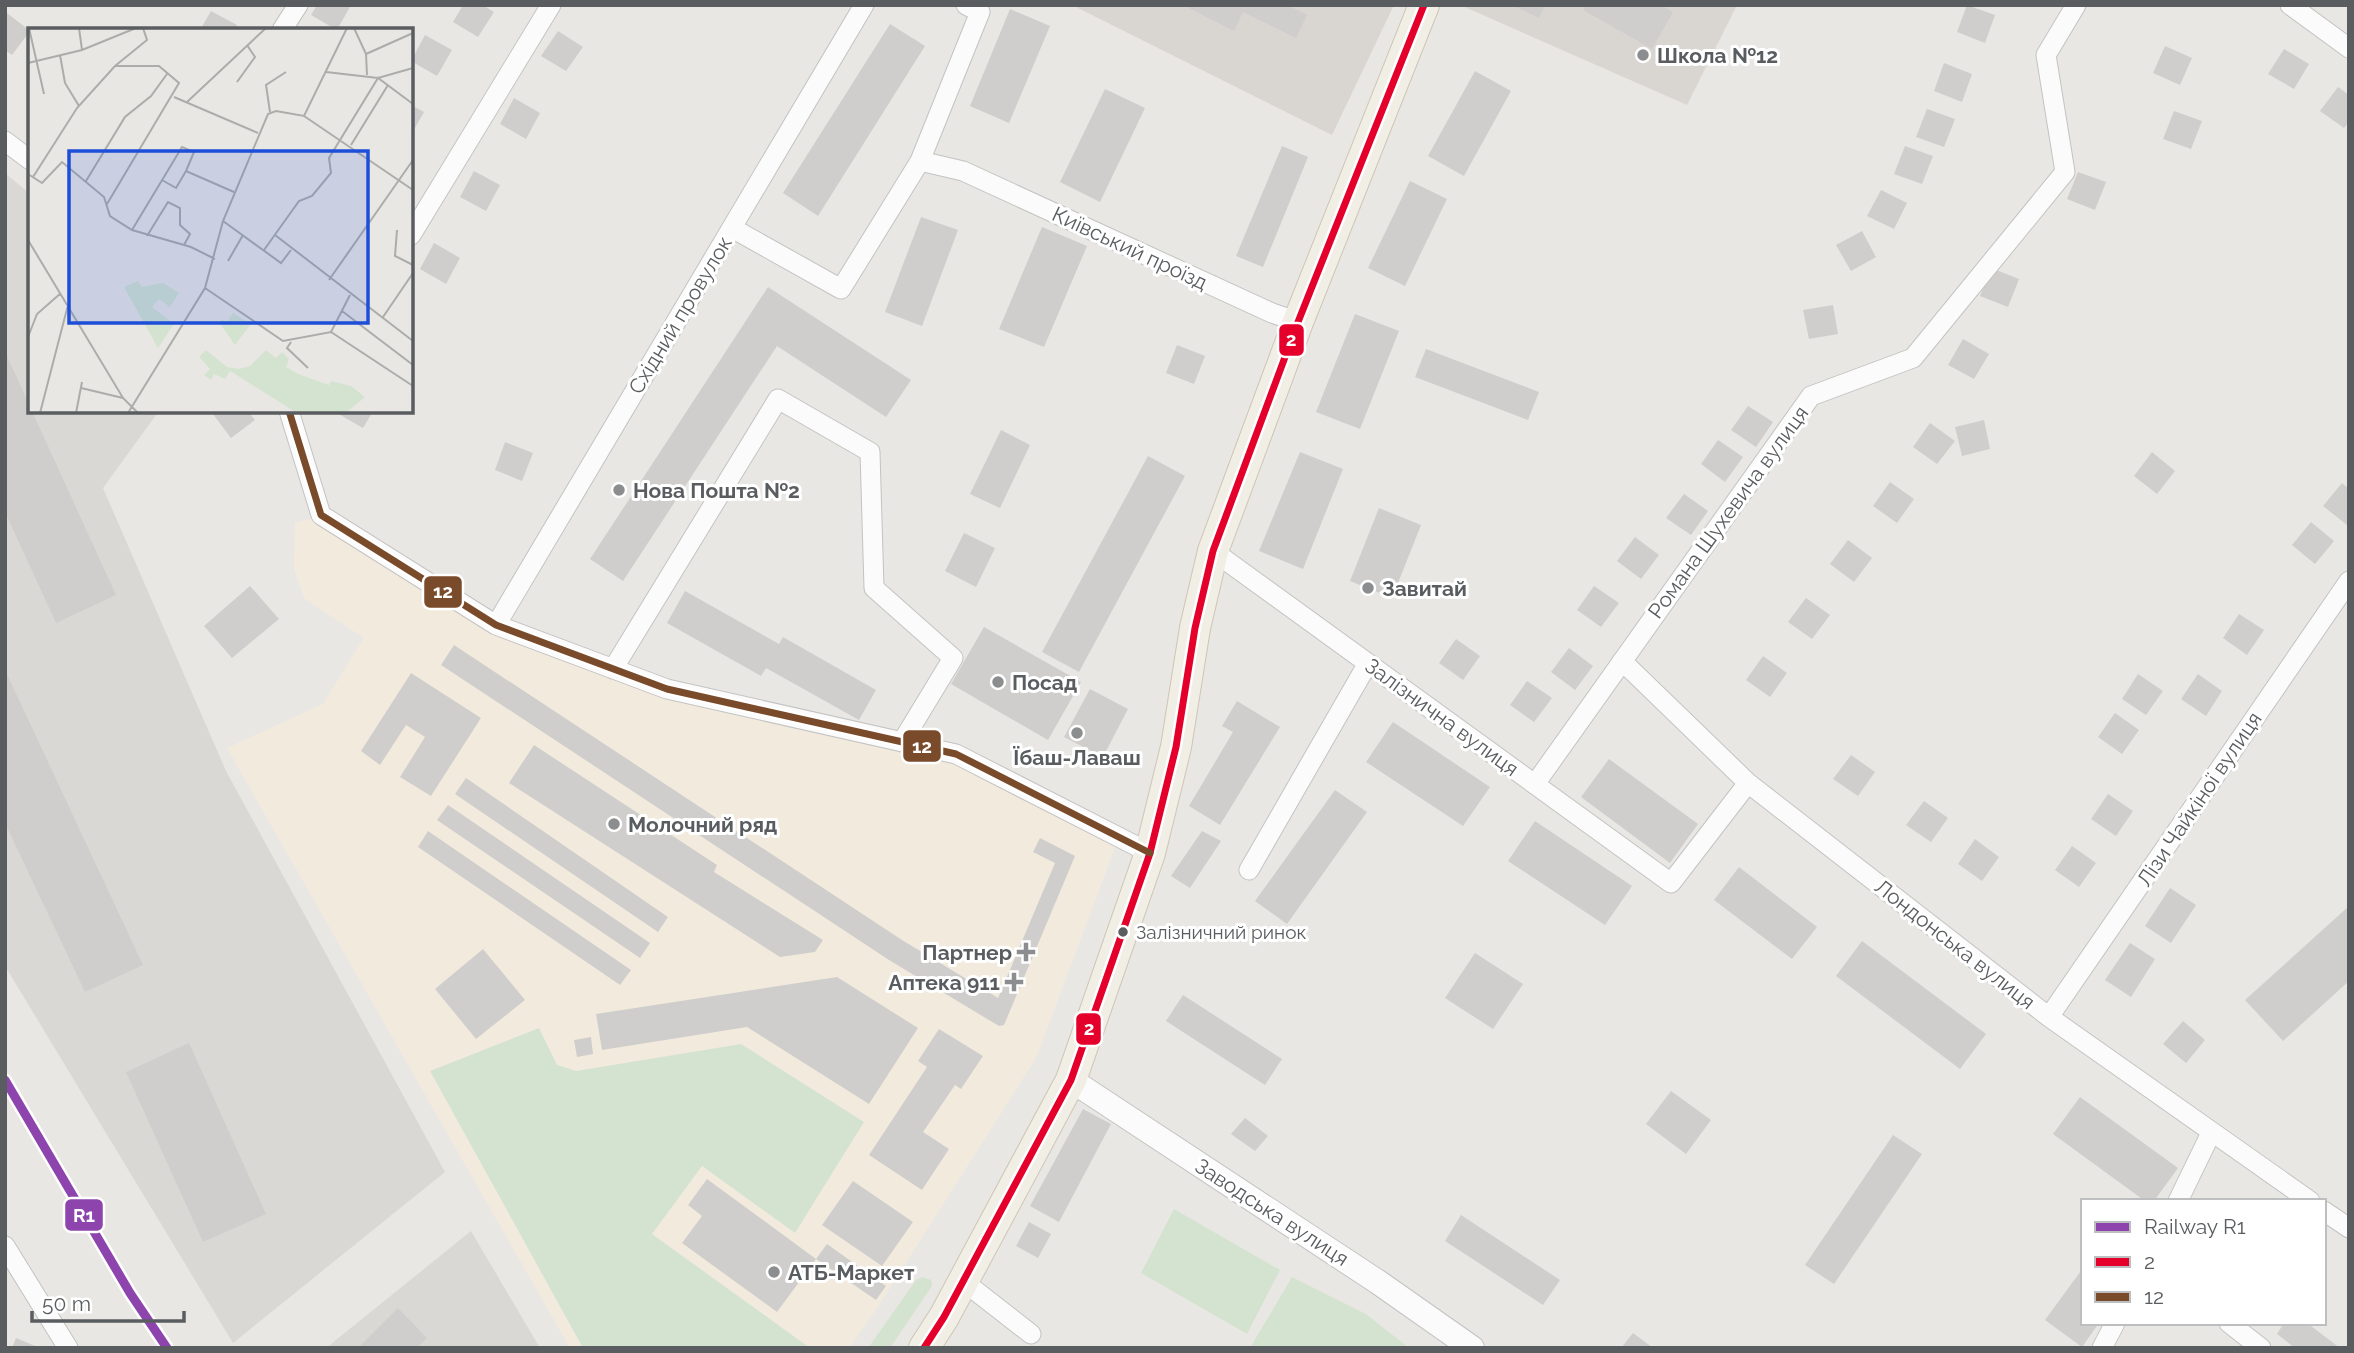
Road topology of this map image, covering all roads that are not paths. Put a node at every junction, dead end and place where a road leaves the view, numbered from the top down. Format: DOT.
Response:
graph roads {
  1 [pos="298,5"];
  2 [pos="551,5"];
  3 [pos="864,5"];
  4 [pos="966,5"];
  5 [pos="1424,5"];
  6 [pos="2077,5"];
  7 [pos="2290,5"];
  8 [pos="283,28"];
  9 [pos="2349,48"];
  10 [pos="5,141"];
  11 [pos="28,158"];
  12 [pos="920,161"];
  13 [pos="732,228"];
  14 [pos="413,232"];
  15 [pos="1298,322"];
  16 [pos="296,416"];
  17 [pos="1213,551"];
  18 [pos="2349,581"];
  19 [pos="496,625"];
  20 [pos="1622,660"];
  21 [pos="1368,663"];
  22 [pos="613,669"];
  23 [pos="902,743"];
  24 [pos="1748,783"];
  25 [pos="1535,784"];
  26 [pos="1150,853"];
  27 [pos="1249,870"];
  28 [pos="2049,1017"];
  29 [pos="1071,1080"];
  30 [pos="2211,1133"];
  31 [pos="2179,1199"];
  32 [pos="2307,1199"];
  33 [pos="2326,1212"];
  34 [pos="2349,1228"];
  35 [pos="5,1246"];
  36 [pos="963,1281"];
  37 [pos="2114,1325"];
  38 [pos="2232,1325"];
  39 [pos="1031,1334"];
  40 [pos="68,1348"];
  41 [pos="924,1348"];
  42 [pos="1472,1348"];
  43 [pos="2102,1348"];
  44 [pos="2261,1348"];
  1 -- 8 [label="street"];
  2 -- 14 [label="street"];
  3 -- 13 [label="street, Східний провулок"];
  4 -- 12 [label="street"];
  5 -- 15 [label="main road"];
  6 -- 20 [label="street, Романа Шухевича вулиця"];
  7 -- 9 [label="street"];
  10 -- 11 [label="street"];
  12 -- 13 [label="street"];
  12 -- 15 [label="street, Київський проїзд"];
  13 -- 19 [label="street, Східний провулок"];
  15 -- 17 [label="main road"];
  16 -- 19 [label="street"];
  17 -- 21 [label="street, Залізнична вулиця"];
  17 -- 26 [label="main road"];
  18 -- 28 [label="street, Лізи Чайкіної вулиця"];
  19 -- 22 [label="street"];
  20 -- 24 [label="street, Лондонська вулиця"];
  20 -- 25 [label="street, Романа Шухевича вулиця"];
  21 -- 25 [label="street, Залізнична вулиця"];
  21 -- 27 [label="street"];
  22 -- 23 [label="street"];
  22 -- 23 [label="street"];
  23 -- 26 [label="street"];
  24 -- 25 [label="street, Залізнична вулиця"];
  24 -- 28 [label="street, Лондонська вулиця"];
  26 -- 29 [label="main road"];
  28 -- 30 [label="street, Лондонська вулиця"];
  29 -- 36 [label="main road"];
  29 -- 42 [label="street, Заводська вулиця"];
  30 -- 31 [label="street"];
  30 -- 32 [label="street, Лондонська вулиця"];
  33 -- 34 [label="street"];
  35 -- 40 [label="street"];
  36 -- 39 [label="street"];
  36 -- 41 [label="main road"];
  37 -- 43 [label="street"];
  38 -- 44 [label="street"];
}
